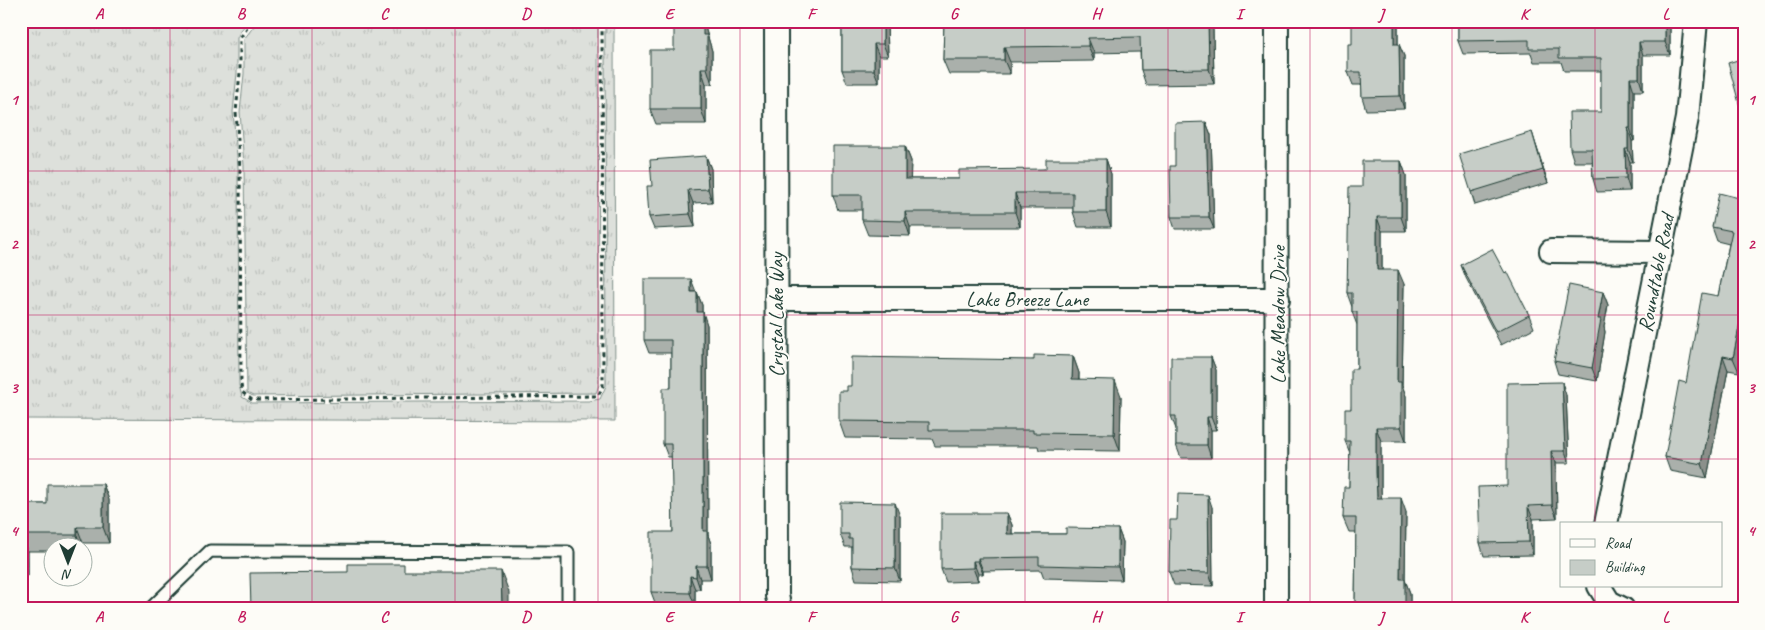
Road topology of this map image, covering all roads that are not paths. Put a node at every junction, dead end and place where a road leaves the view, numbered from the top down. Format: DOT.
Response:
graph roads {
  1 [pos="776,21"];
  2 [pos="1277,21"];
  3 [pos="1696,21"];
  4 [pos="1551,251"];
  5 [pos="1661,252"];
  6 [pos="776,299"];
  7 [pos="1278,299"];
  8 [pos="1606,522"];
  9 [pos="1600,588"];
  10 [pos="150,609"];
  11 [pos="568,609"];
  12 [pos="780,609"];
  13 [pos="1276,609"];
  14 [pos="1623,609"];
  1 -- 6 [label="street, Crystal Lake Way"];
  2 -- 7 [label="street, Lake Meadow Drive"];
  3 -- 5 [label="street, Roundtable Road"];
  4 -- 5 [label="street"];
  5 -- 8 [label="street, Roundtable Road"];
  6 -- 7 [label="street, Lake Breeze Lane"];
  6 -- 12 [label="street, Crystal Lake Way"];
  7 -- 13 [label="street, Lake Meadow Drive"];
  9 -- 14 [label="street"];
  10 -- 11 [label="lane"];
}
